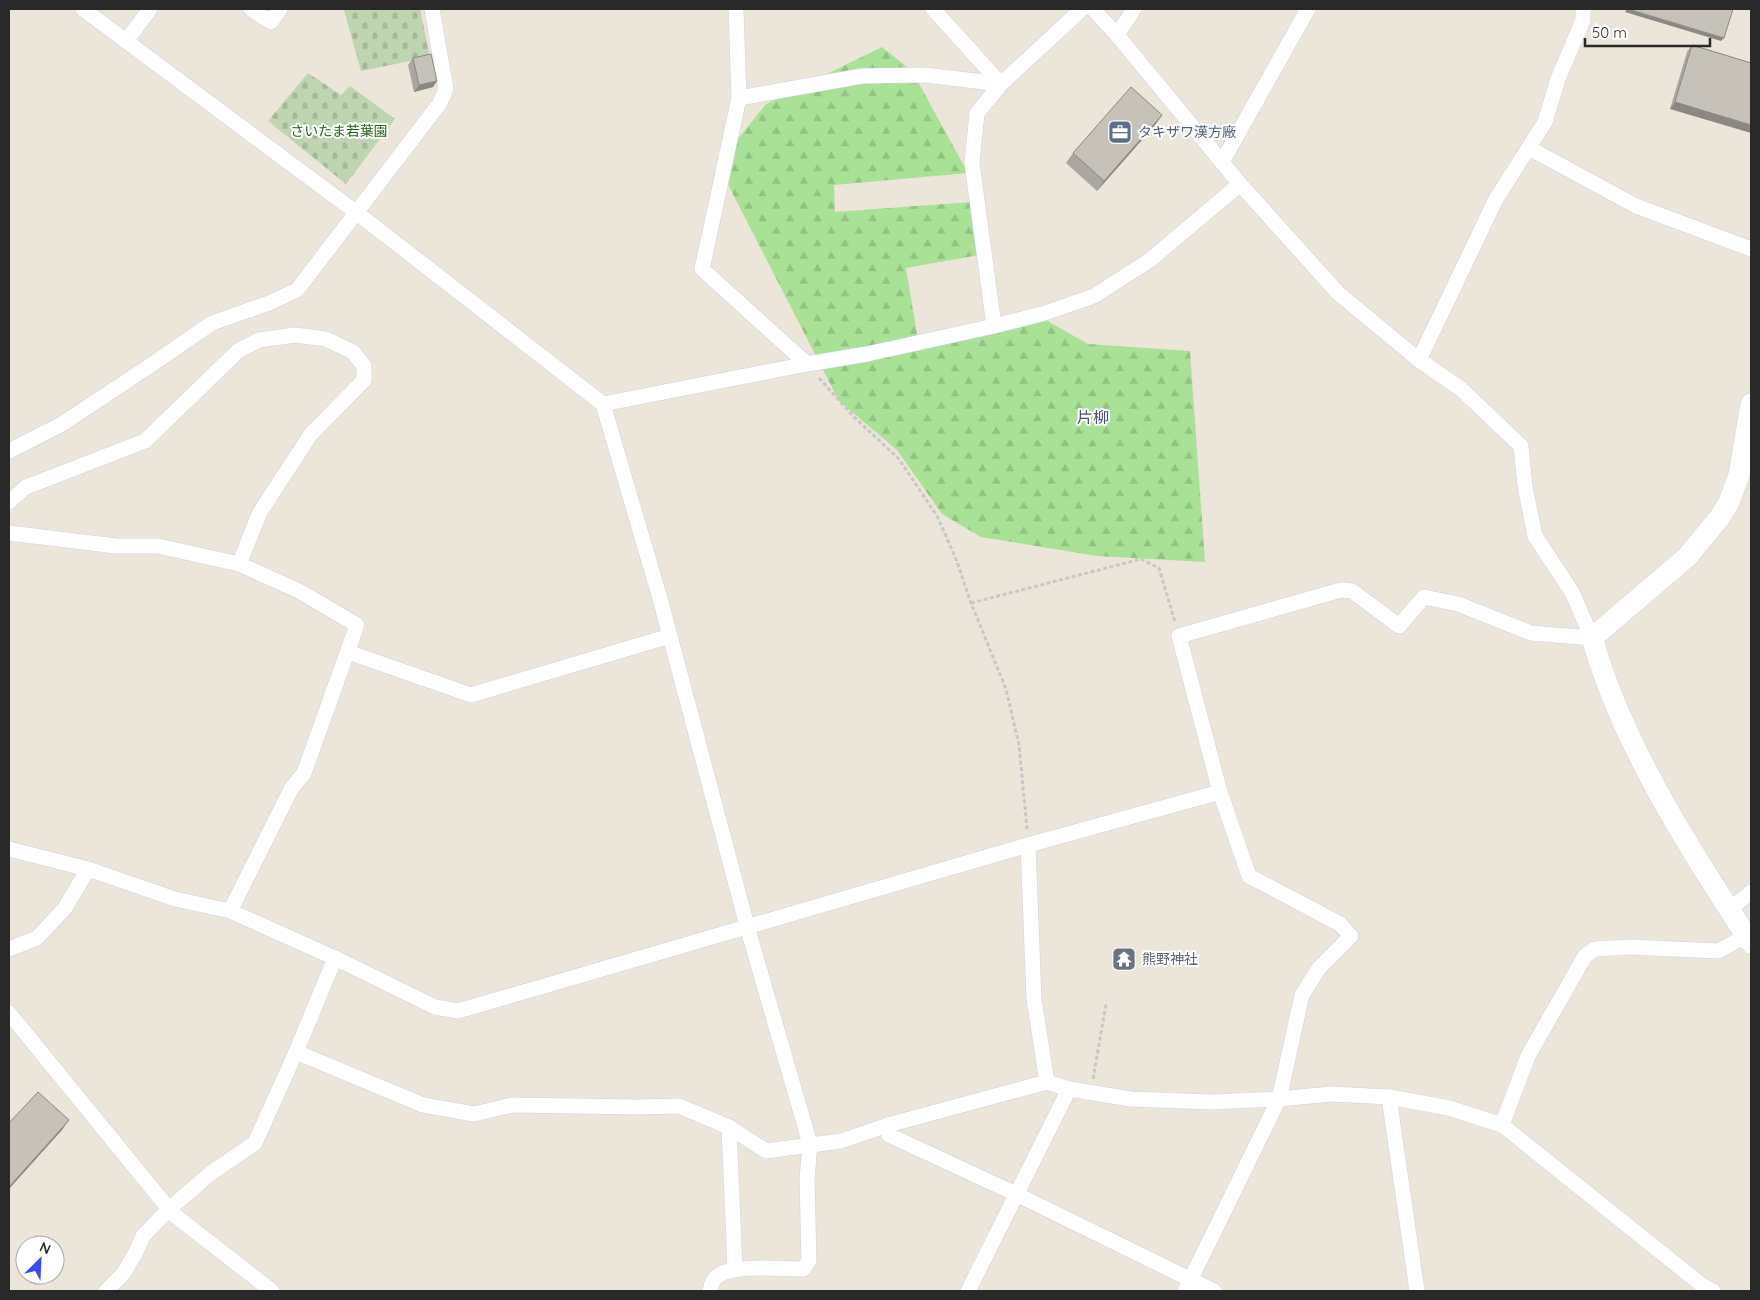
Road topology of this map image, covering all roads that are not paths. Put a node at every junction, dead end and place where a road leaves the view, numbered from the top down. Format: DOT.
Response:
graph roads {
  1 [pos="83,9"];
  2 [pos="150,9"];
  3 [pos="251,9"];
  4 [pos="280,9"];
  5 [pos="432,9"];
  6 [pos="736,9"];
  7 [pos="933,9"];
  8 [pos="1082,9"];
  9 [pos="1093,9"];
  10 [pos="1134,9"];
  11 [pos="1308,9"];
  12 [pos="1583,9"];
  13 [pos="1117,35"];
  14 [pos="126,41"];
  15 [pos="1002,84"];
  16 [pos="739,98"];
  17 [pos="1529,148"];
  18 [pos="1222,162"];
  19 [pos="1240,184"];
  20 [pos="357,212"];
  21 [pos="1751,249"];
  22 [pos="994,326"];
  23 [pos="1419,360"];
  24 [pos="807,364"];
  25 [pos="603,404"];
  26 [pos="1751,404"];
  27 [pos="9,451"];
  28 [pos="9,502"];
  29 [pos="9,533"];
  30 [pos="239,564"];
  31 [pos="670,636"];
  32 [pos="1592,638"];
  33 [pos="348,652"];
  34 [pos="1220,792"];
  35 [pos="1028,845"];
  36 [pos="9,849"];
  37 [pos="88,869"];
  38 [pos="1751,892"];
  39 [pos="1729,910"];
  40 [pos="230,911"];
  41 [pos="747,926"];
  42 [pos="1749,939"];
  43 [pos="9,949"];
  44 [pos="335,958"];
  45 [pos="9,1014"];
  46 [pos="296,1052"];
  47 [pos="1047,1082"];
  48 [pos="1070,1089"];
  49 [pos="1389,1098"];
  50 [pos="1279,1099"];
  51 [pos="888,1125"];
  52 [pos="1502,1125"];
  53 [pos="729,1127"];
  54 [pos="810,1144"];
  55 [pos="1016,1194"];
  56 [pos="170,1209"];
  57 [pos="735,1269"];
  58 [pos="1188,1286"];
  59 [pos="106,1291"];
  60 [pos="272,1291"];
  61 [pos="710,1291"];
  62 [pos="968,1291"];
  63 [pos="1214,1291"];
  64 [pos="1417,1291"];
  65 [pos="1713,1291"];
  1 -- 14 [label="street"];
  2 -- 14 [label="street"];
  3 -- 4 [label="street"];
  5 -- 20 [label="street"];
  6 -- 16 [label="street"];
  7 -- 15 [label="street"];
  8 -- 15 [label="street"];
  9 -- 13 [label="street"];
  10 -- 13 [label="street"];
  11 -- 18 [label="street"];
  12 -- 17 [label="street"];
  13 -- 18 [label="street"];
  14 -- 20 [label="street"];
  15 -- 16 [label="street"];
  15 -- 22 [label="street"];
  16 -- 24 [label="street"];
  17 -- 21 [label="street"];
  17 -- 23 [label="street"];
  18 -- 19 [label="street"];
  19 -- 22 [label="street"];
  19 -- 23 [label="street"];
  20 -- 25 [label="street"];
  20 -- 27 [label="street"];
  22 -- 24 [label="street"];
  23 -- 32 [label="street"];
  24 -- 25 [label="street"];
  25 -- 31 [label="street"];
  26 -- 32 [label="street"];
  28 -- 30 [label="street"];
  29 -- 30 [label="street"];
  30 -- 33 [label="street"];
  31 -- 33 [label="street"];
  31 -- 41 [label="street"];
  32 -- 34 [label="street"];
  32 -- 39 [label="street"];
  33 -- 40 [label="street"];
  34 -- 35 [label="street"];
  34 -- 50 [label="street"];
  35 -- 41 [label="street"];
  35 -- 47 [label="street"];
  36 -- 37 [label="street"];
  37 -- 40 [label="street"];
  37 -- 43 [label="street"];
  38 -- 39 [label="street"];
  39 -- 42 [label="street"];
  40 -- 44 [label="street"];
  41 -- 44 [label="street"];
  41 -- 54 [label="street"];
  42 -- 52 [label="street"];
  44 -- 46 [label="street"];
  45 -- 56 [label="street"];
  46 -- 53 [label="street"];
  46 -- 56 [label="street"];
  47 -- 48 [label="street"];
  47 -- 51 [label="street"];
  48 -- 50 [label="street"];
  48 -- 55 [label="street"];
  49 -- 50 [label="street"];
  49 -- 52 [label="street"];
  49 -- 64 [label="street"];
  50 -- 58 [label="street"];
  51 -- 54 [label="street"];
  51 -- 55 [label="street"];
  52 -- 65 [label="street"];
  53 -- 54 [label="street"];
  53 -- 57 [label="street"];
  54 -- 57 [label="street"];
  55 -- 58 [label="street"];
  55 -- 62 [label="street"];
  56 -- 59 [label="street"];
  56 -- 60 [label="street"];
  57 -- 61 [label="street"];
  58 -- 63 [label="street"];
}
